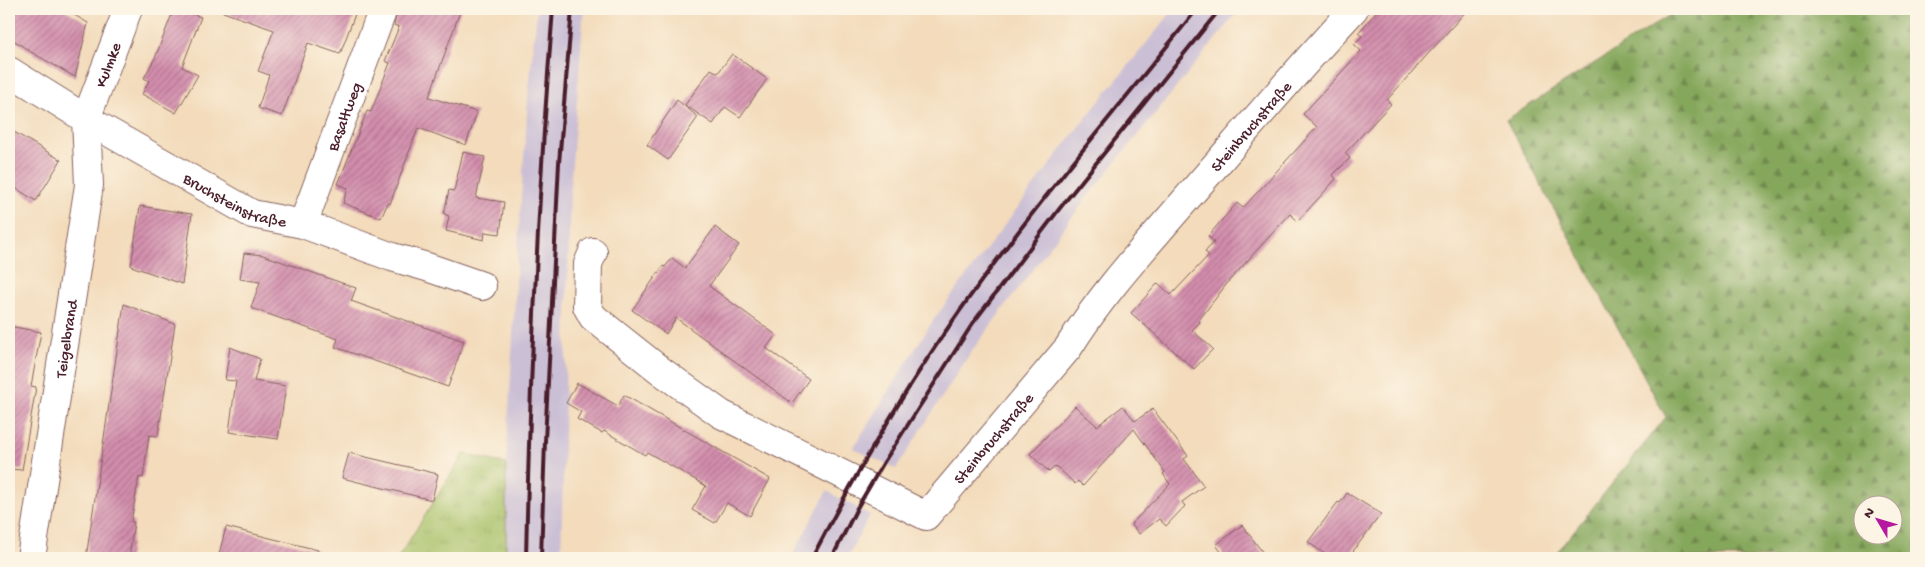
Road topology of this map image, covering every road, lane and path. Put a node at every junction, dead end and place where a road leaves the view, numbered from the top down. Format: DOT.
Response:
graph roads {
  1 [pos="128,9"];
  2 [pos="383,9"];
  3 [pos="1354,9"];
  4 [pos="9,71"];
  5 [pos="86,118"];
  6 [pos="304,224"];
  7 [pos="593,252"];
  8 [pos="482,286"];
  9 [pos="32,558"];
  1 -- 5 [label="street, Kulmke"];
  2 -- 6 [label="street, Basaltweg"];
  3 -- 7 [label="street, Steinbruchstraße"];
  4 -- 5 [label="street, Bruchsteinstraße"];
  5 -- 6 [label="street, Bruchsteinstraße"];
  5 -- 9 [label="street, Teigelbrand"];
  6 -- 8 [label="street, Bruchsteinstraße"];
}
